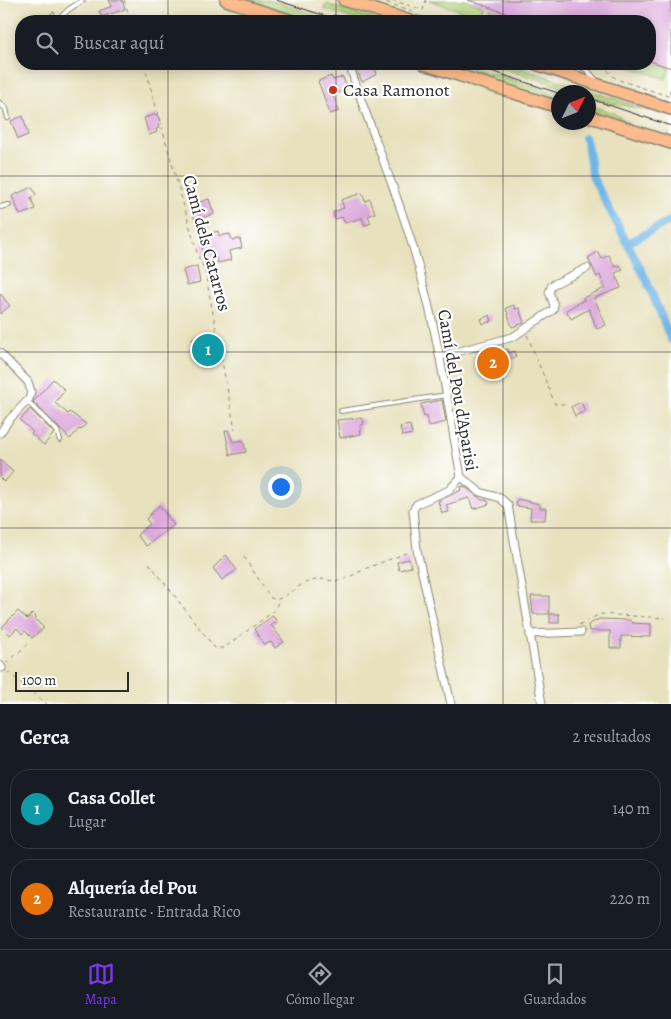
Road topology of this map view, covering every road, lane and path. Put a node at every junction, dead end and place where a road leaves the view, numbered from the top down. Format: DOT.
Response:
graph roads {
  1 [pos="83,0"];
  2 [pos="124,0"];
  3 [pos="188,0"];
  4 [pos="192,0"];
  5 [pos="226,0"];
  6 [pos="344,0"];
  7 [pos="379,0"];
  8 [pos="392,0"];
  9 [pos="426,0"];
  10 [pos="486,7"];
  11 [pos="63,15"];
  12 [pos="129,15"];
  13 [pos="273,15"];
  14 [pos="390,15"];
  15 [pos="424,15"];
  16 [pos="484,15"];
  17 [pos="146,70"];
  18 [pos="351,70"];
  19 [pos="443,70"];
  20 [pos="554,70"];
  21 [pos="587,70"];
  22 [pos="608,70"];
  23 [pos="602,86"];
  24 [pos="671,87"];
  25 [pos="669,93"];
  26 [pos="671,98"];
  27 [pos="0,103"];
  28 [pos="551,105"];
  29 [pos="671,109"];
  30 [pos="8,118"];
  31 [pos="596,119"];
  32 [pos="671,143"];
  33 [pos="9,205"];
  34 [pos="0,207"];
  35 [pos="587,268"];
  36 [pos="521,330"];
  37 [pos="0,353"];
  38 [pos="441,356"];
  39 [pos="447,395"];
  40 [pos="27,402"];
  41 [pos="564,404"];
  42 [pos="341,411"];
  43 [pos="235,430"];
  44 [pos="0,433"];
  45 [pos="60,440"];
  46 [pos="461,477"];
  47 [pos="417,550"];
  48 [pos="244,556"];
  49 [pos="149,563"];
  50 [pos="279,600"];
  51 [pos="665,618"];
  52 [pos="579,629"];
  53 [pos="530,634"];
  54 [pos="30,642"];
  55 [pos="1,666"];
  56 [pos="48,704"];
  57 [pos="451,704"];
  58 [pos="542,704"];
  1 -- 11 [label="lane"];
  2 -- 12 [label="path"];
  3 -- 4 [label="path"];
  5 -- 13 [label="main road"];
  6 -- 14 [label="main road"];
  7 -- 15 [label="path"];
  8 -- 9 [label="path"];
  10 -- 16 [label="path"];
  17 -- 43 [label="path, Camí dels Catarros"];
  18 -- 38 [label="street, Camí del Pou d'Aparisi"];
  19 -- 28 [label="main road"];
  20 -- 23 [label="main road"];
  21 -- 23 [label="lane"];
  22 -- 26 [label="path"];
  23 -- 29 [label="main road"];
  24 -- 25 [label="path"];
  27 -- 30 [label="lane"];
  31 -- 32 [label="main road"];
  33 -- 34 [label="lane"];
  35 -- 36 [label="street"];
  36 -- 38 [label="street"];
  36 -- 41 [label="path"];
  37 -- 40 [label="street"];
  38 -- 39 [label="street, Camí del Pou d'Aparisi"];
  39 -- 42 [label="lane"];
  39 -- 46 [label="street, Camí del Pou d'Aparisi"];
  40 -- 44 [label="street"];
  40 -- 45 [label="lane"];
  46 -- 47 [label="street, Camí del Pou d'Aparisi"];
  46 -- 53 [label="street"];
  47 -- 50 [label="path"];
  47 -- 57 [label="street, Camí del Pou d'Aparisi"];
  48 -- 50 [label="path"];
  49 -- 50 [label="path"];
  51 -- 52 [label="path"];
  52 -- 53 [label="street"];
  53 -- 58 [label="street"];
  54 -- 55 [label="path"];
  55 -- 56 [label="path"];
}
